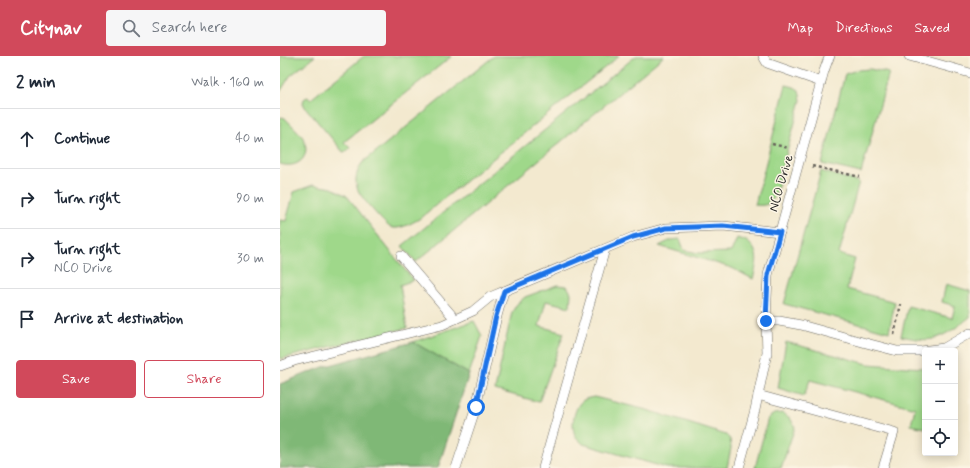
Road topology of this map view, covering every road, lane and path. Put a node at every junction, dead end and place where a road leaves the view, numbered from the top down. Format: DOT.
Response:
graph roads {
  1 [pos="763,56"];
  2 [pos="830,56"];
  3 [pos="909,56"];
  4 [pos="970,73"];
  5 [pos="822,82"];
  6 [pos="799,163"];
  7 [pos="860,177"];
  8 [pos="780,232"];
  9 [pos="605,248"];
  10 [pos="401,256"];
  11 [pos="504,291"];
  12 [pos="901,304"];
  13 [pos="455,319"];
  14 [pos="766,321"];
  15 [pos="970,333"];
  16 [pos="890,349"];
  17 [pos="280,366"];
  18 [pos="758,395"];
  19 [pos="456,468"];
  20 [pos="543,468"];
  21 [pos="740,468"];
  22 [pos="883,468"];
  1 -- 5 [label="lane"];
  2 -- 5 [label="lane, NCO Drive"];
  3 -- 4 [label="lane"];
  5 -- 6 [label="lane, NCO Drive"];
  6 -- 7 [label="path"];
  6 -- 8 [label="lane, NCO Drive"];
  8 -- 9 [label="lane"];
  8 -- 14 [label="lane, NCO Drive"];
  9 -- 11 [label="lane"];
  9 -- 20 [label="lane"];
  10 -- 13 [label="lane"];
  11 -- 13 [label="lane"];
  11 -- 19 [label="lane"];
  12 -- 16 [label="path"];
  13 -- 17 [label="lane"];
  14 -- 16 [label="lane"];
  14 -- 18 [label="lane, NCO Drive"];
  15 -- 16 [label="lane"];
  18 -- 21 [label="lane, NCO Drive"];
  18 -- 22 [label="lane"];
}
